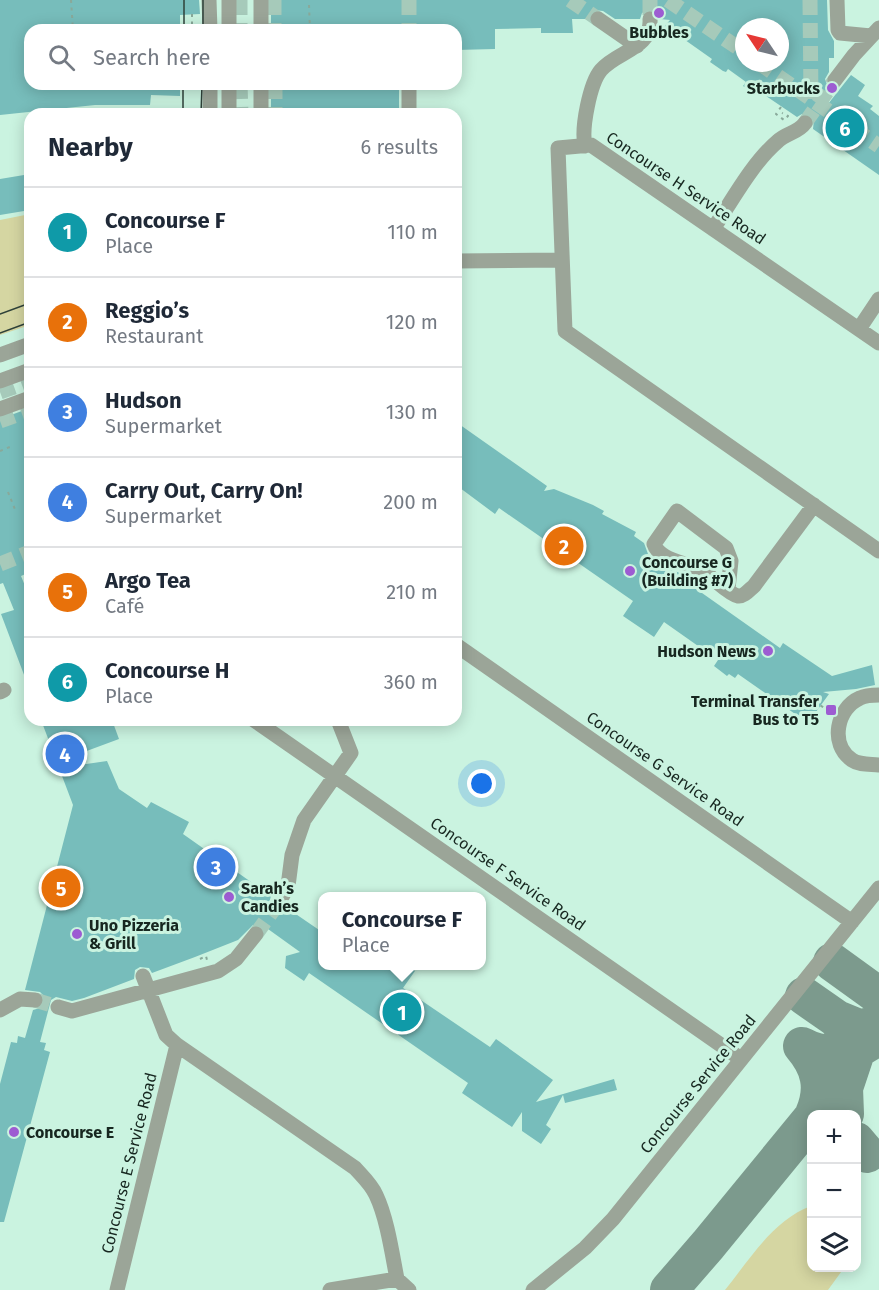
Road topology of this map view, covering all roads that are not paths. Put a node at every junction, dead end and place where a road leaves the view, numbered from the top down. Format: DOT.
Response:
graph roads {
  1 [pos="209,0"];
  2 [pos="230,0"];
  3 [pos="261,0"];
  4 [pos="837,0"];
  5 [pos="598,19"];
  6 [pos="650,19"];
  7 [pos="210,24"];
  8 [pos="230,24"];
  9 [pos="261,24"];
  10 [pos="875,32"];
  11 [pos="637,46"];
  12 [pos="835,80"];
  13 [pos="210,90"];
  14 [pos="229,90"];
  15 [pos="261,90"];
  16 [pos="410,90"];
  17 [pos="210,108"];
  18 [pos="230,108"];
  19 [pos="236,108"];
  20 [pos="261,108"];
  21 [pos="409,108"];
  22 [pos="805,123"];
  23 [pos="585,146"];
  24 [pos="713,229"];
  25 [pos="562,260"];
  26 [pos="462,261"];
  27 [pos="879,299"];
  28 [pos="859,329"];
  29 [pos="879,343"];
  30 [pos="24,346"];
  31 [pos="0,355"];
  32 [pos="24,372"];
  33 [pos="0,381"];
  34 [pos="24,400"];
  35 [pos="0,409"];
  36 [pos="814,505"];
  37 [pos="879,551"];
  38 [pos="728,589"];
  39 [pos="462,649"];
  40 [pos="879,695"];
  41 [pos="263,726"];
  42 [pos="340,726"];
  43 [pos="879,765"];
  44 [pos="335,775"];
  45 [pos="879,888"];
  46 [pos="279,902"];
  47 [pos="852,922"];
  48 [pos="256,933"];
  49 [pos="146,983"];
  50 [pos="35,1000"];
  51 [pos="58,1007"];
  52 [pos="0,1011"];
  53 [pos="177,1045"];
  54 [pos="741,1059"];
  55 [pos="397,1279"];
  56 [pos="117,1290"];
  57 [pos="330,1290"];
  58 [pos="409,1290"];
  59 [pos="533,1290"];
  1 -- 7 [label="street"];
  2 -- 8 [label="street"];
  3 -- 9 [label="street"];
  4 -- 10 [label="street"];
  5 -- 11 [label="street"];
  6 -- 11 [label="street"];
  10 -- 12 [label="street"];
  11 -- 23 [label="street"];
  13 -- 17 [label="street"];
  14 -- 18 [label="street"];
  14 -- 19 [label="street"];
  15 -- 20 [label="street"];
  16 -- 21 [label="street"];
  22 -- 24 [label="street"];
  23 -- 24 [label="street, Concourse H Service Road"];
  23 -- 25 [label="street, Concourse H Service Road"];
  24 -- 28 [label="street, Concourse H Service Road"];
  25 -- 26 [label="street"];
  25 -- 36 [label="street"];
  27 -- 28 [label="street"];
  28 -- 29 [label="street, Concourse H Service Road"];
  30 -- 31 [label="street"];
  32 -- 33 [label="street"];
  34 -- 35 [label="street"];
  36 -- 37 [label="street"];
  36 -- 38 [label="street"];
  38 -- 38 [label="street"];
  39 -- 47 [label="street, Concourse G Service Road"];
  40 -- 43 [label="street"];
  41 -- 44 [label="street, Concourse F Service Road"];
  42 -- 44 [label="street"];
  44 -- 46 [label="street"];
  44 -- 54 [label="street, Concourse F Service Road"];
  45 -- 47 [label="street, Concourse Service Road"];
  47 -- 54 [label="street, Concourse Service Road"];
  48 -- 49 [label="street"];
  49 -- 51 [label="street"];
  49 -- 53 [label="street"];
  50 -- 52 [label="street"];
  53 -- 55 [label="street"];
  53 -- 56 [label="street, Concourse E Service Road"];
  54 -- 59 [label="street, Concourse Service Road"];
  55 -- 57 [label="street"];
  55 -- 58 [label="street"];
}
